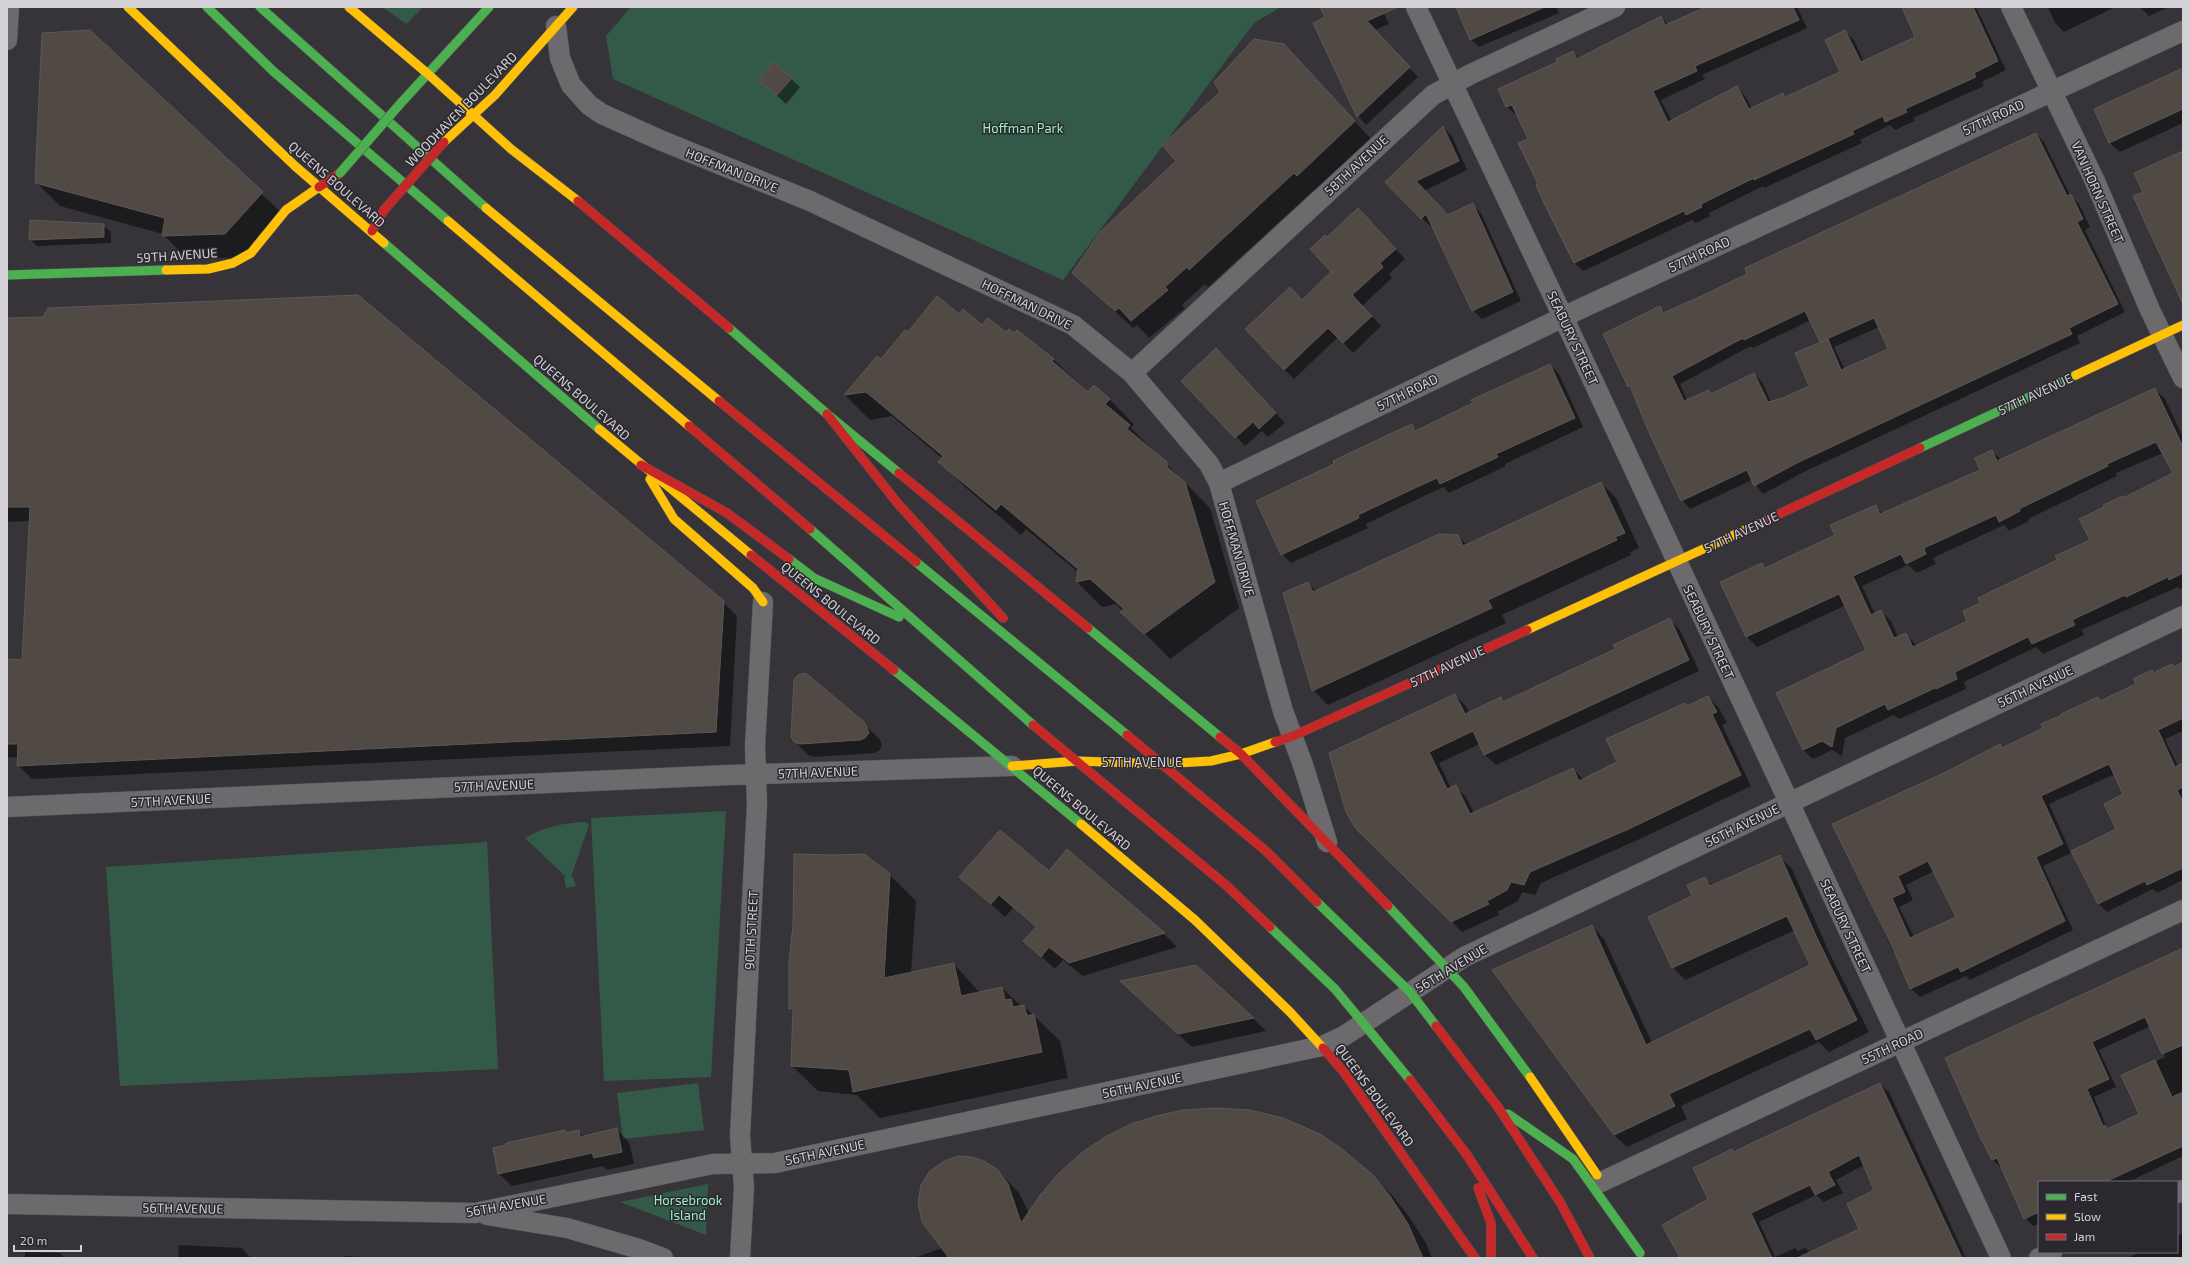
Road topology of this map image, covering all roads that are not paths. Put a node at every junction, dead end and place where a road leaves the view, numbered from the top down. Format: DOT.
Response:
graph roads {
  1 [pos="8,7"];
  2 [pos="128,7"];
  3 [pos="207,7"];
  4 [pos="260,7"];
  5 [pos="350,7"];
  6 [pos="490,7"];
  7 [pos="573,7"];
  8 [pos="1416,7"];
  9 [pos="1614,7"];
  10 [pos="2011,7"];
  11 [pos="556,26"];
  12 [pos="2183,31"];
  13 [pos="7,40"];
  14 [pos="428,74"];
  15 [pos="1452,84"];
  16 [pos="2050,90"];
  17 [pos="474,115"];
  18 [pos="319,187"];
  19 [pos="372,231"];
  20 [pos="7,275"];
  21 [pos="1563,317"];
  22 [pos="2183,325"];
  23 [pos="2162,335"];
  24 [pos="1132,373"];
  25 [pos="2183,378"];
  26 [pos="827,414"];
  27 [pos="641,465"];
  28 [pos="1219,483"];
  29 [pos="1676,562"];
  30 [pos="763,602"];
  31 [pos="2183,616"];
  32 [pos="919,626"];
  33 [pos="1052,672"];
  34 [pos="1293,736"];
  35 [pos="1241,754"];
  36 [pos="1077,761"];
  37 [pos="1160,764"];
  38 [pos="1012,766"];
  39 [pos="756,774"];
  40 [pos="1788,802"];
  41 [pos="7,807"];
  42 [pos="1327,842"];
  43 [pos="2183,910"];
  44 [pos="1447,967"];
  45 [pos="1410,992"];
  46 [pos="1364,1023"];
  47 [pos="1900,1042"];
  48 [pos="1322,1046"];
  49 [pos="1498,1106"];
  50 [pos="1467,1155"];
  51 [pos="743,1164"];
  52 [pos="1601,1182"];
  53 [pos="7,1204"];
  54 [pos="475,1213"];
  55 [pos="2050,1253"];
  56 [pos="1642,1256"];
  57 [pos="663,1258"];
  58 [pos="740,1258"];
  59 [pos="1475,1258"];
  60 [pos="1491,1258"];
  61 [pos="1533,1258"];
  62 [pos="1590,1258"];
  63 [pos="2001,1258"];
  64 [pos="2039,1258"];
  1 -- 13 [label="street"];
  2 -- 18 [label="street, QUEENS BOULEVARD"];
  3 -- 32 [label="street"];
  4 -- 33 [label="street"];
  5 -- 14 [label="street"];
  6 -- 14 [label="street"];
  7 -- 11 [label="street, WOODHAVEN BOULEVARD"];
  8 -- 15 [label="street, SEABURY STREET"];
  9 -- 15 [label="street, 58TH AVENUE"];
  10 -- 16 [label="street, VAN HORN STREET"];
  11 -- 17 [label="street, WOODHAVEN BOULEVARD"];
  11 -- 24 [label="street, HOFFMAN DRIVE"];
  12 -- 16 [label="street, 57TH ROAD"];
  14 -- 17 [label="street"];
  14 -- 18 [label="street, bridge"];
  15 -- 21 [label="street, SEABURY STREET"];
  15 -- 24 [label="street, 58TH AVENUE"];
  16 -- 21 [label="street, 57TH ROAD"];
  16 -- 23 [label="street, VAN HORN STREET"];
  17 -- 19 [label="street, WOODHAVEN BOULEVARD, bridge"];
  17 -- 26 [label="street"];
  18 -- 19 [label="street, QUEENS BOULEVARD"];
  18 -- 20 [label="street, 59TH AVENUE"];
  19 -- 27 [label="street, QUEENS BOULEVARD"];
  21 -- 28 [label="street, 57TH ROAD"];
  21 -- 29 [label="street, SEABURY STREET"];
  22 -- 23 [label="street, 57TH AVENUE"];
  23 -- 25 [label="street, VAN HORN STREET"];
  23 -- 29 [label="street, 57TH AVENUE"];
  24 -- 28 [label="street, HOFFMAN DRIVE"];
  26 -- 33 [label="street"];
  26 -- 35 [label="street"];
  27 -- 30 [label="street"];
  27 -- 32 [label="street"];
  27 -- 38 [label="street, QUEENS BOULEVARD"];
  28 -- 34 [label="street, HOFFMAN DRIVE"];
  29 -- 34 [label="street, 57TH AVENUE"];
  29 -- 40 [label="street, SEABURY STREET"];
  30 -- 39 [label="street, 90TH STREET"];
  31 -- 40 [label="street, 56TH AVENUE"];
  32 -- 36 [label="street"];
  33 -- 37 [label="street"];
  34 -- 35 [label="street, 57TH AVENUE"];
  34 -- 42 [label="street, HOFFMAN DRIVE"];
  35 -- 37 [label="street, 57TH AVENUE"];
  35 -- 42 [label="street"];
  36 -- 37 [label="street, 57TH AVENUE"];
  36 -- 38 [label="street, 57TH AVENUE"];
  36 -- 46 [label="street"];
  37 -- 45 [label="street"];
  38 -- 39 [label="street, 57TH AVENUE"];
  38 -- 48 [label="street, QUEENS BOULEVARD"];
  39 -- 41 [label="street, 57TH AVENUE"];
  39 -- 51 [label="street, 90TH STREET"];
  40 -- 44 [label="street, 56TH AVENUE"];
  40 -- 47 [label="street, SEABURY STREET"];
  42 -- 44 [label="street"];
  43 -- 47 [label="street, 55TH ROAD"];
  44 -- 45 [label="street, 56TH AVENUE"];
  44 -- 52 [label="street"];
  45 -- 46 [label="street, 56TH AVENUE"];
  45 -- 49 [label="street"];
  46 -- 48 [label="street, 56TH AVENUE"];
  46 -- 50 [label="street"];
  47 -- 52 [label="street, 55TH ROAD"];
  47 -- 63 [label="street, SEABURY STREET"];
  48 -- 51 [label="street, 56TH AVENUE"];
  48 -- 59 [label="street, QUEENS BOULEVARD"];
  49 -- 56 [label="street"];
  49 -- 62 [label="street"];
  50 -- 60 [label="street"];
  50 -- 61 [label="street"];
  51 -- 54 [label="street, 56TH AVENUE"];
  51 -- 58 [label="street, 90TH STREET"];
  52 -- 56 [label="street"];
  53 -- 54 [label="street, 56TH AVENUE"];
  54 -- 57 [label="street"];
  55 -- 64 [label="street"];
}
